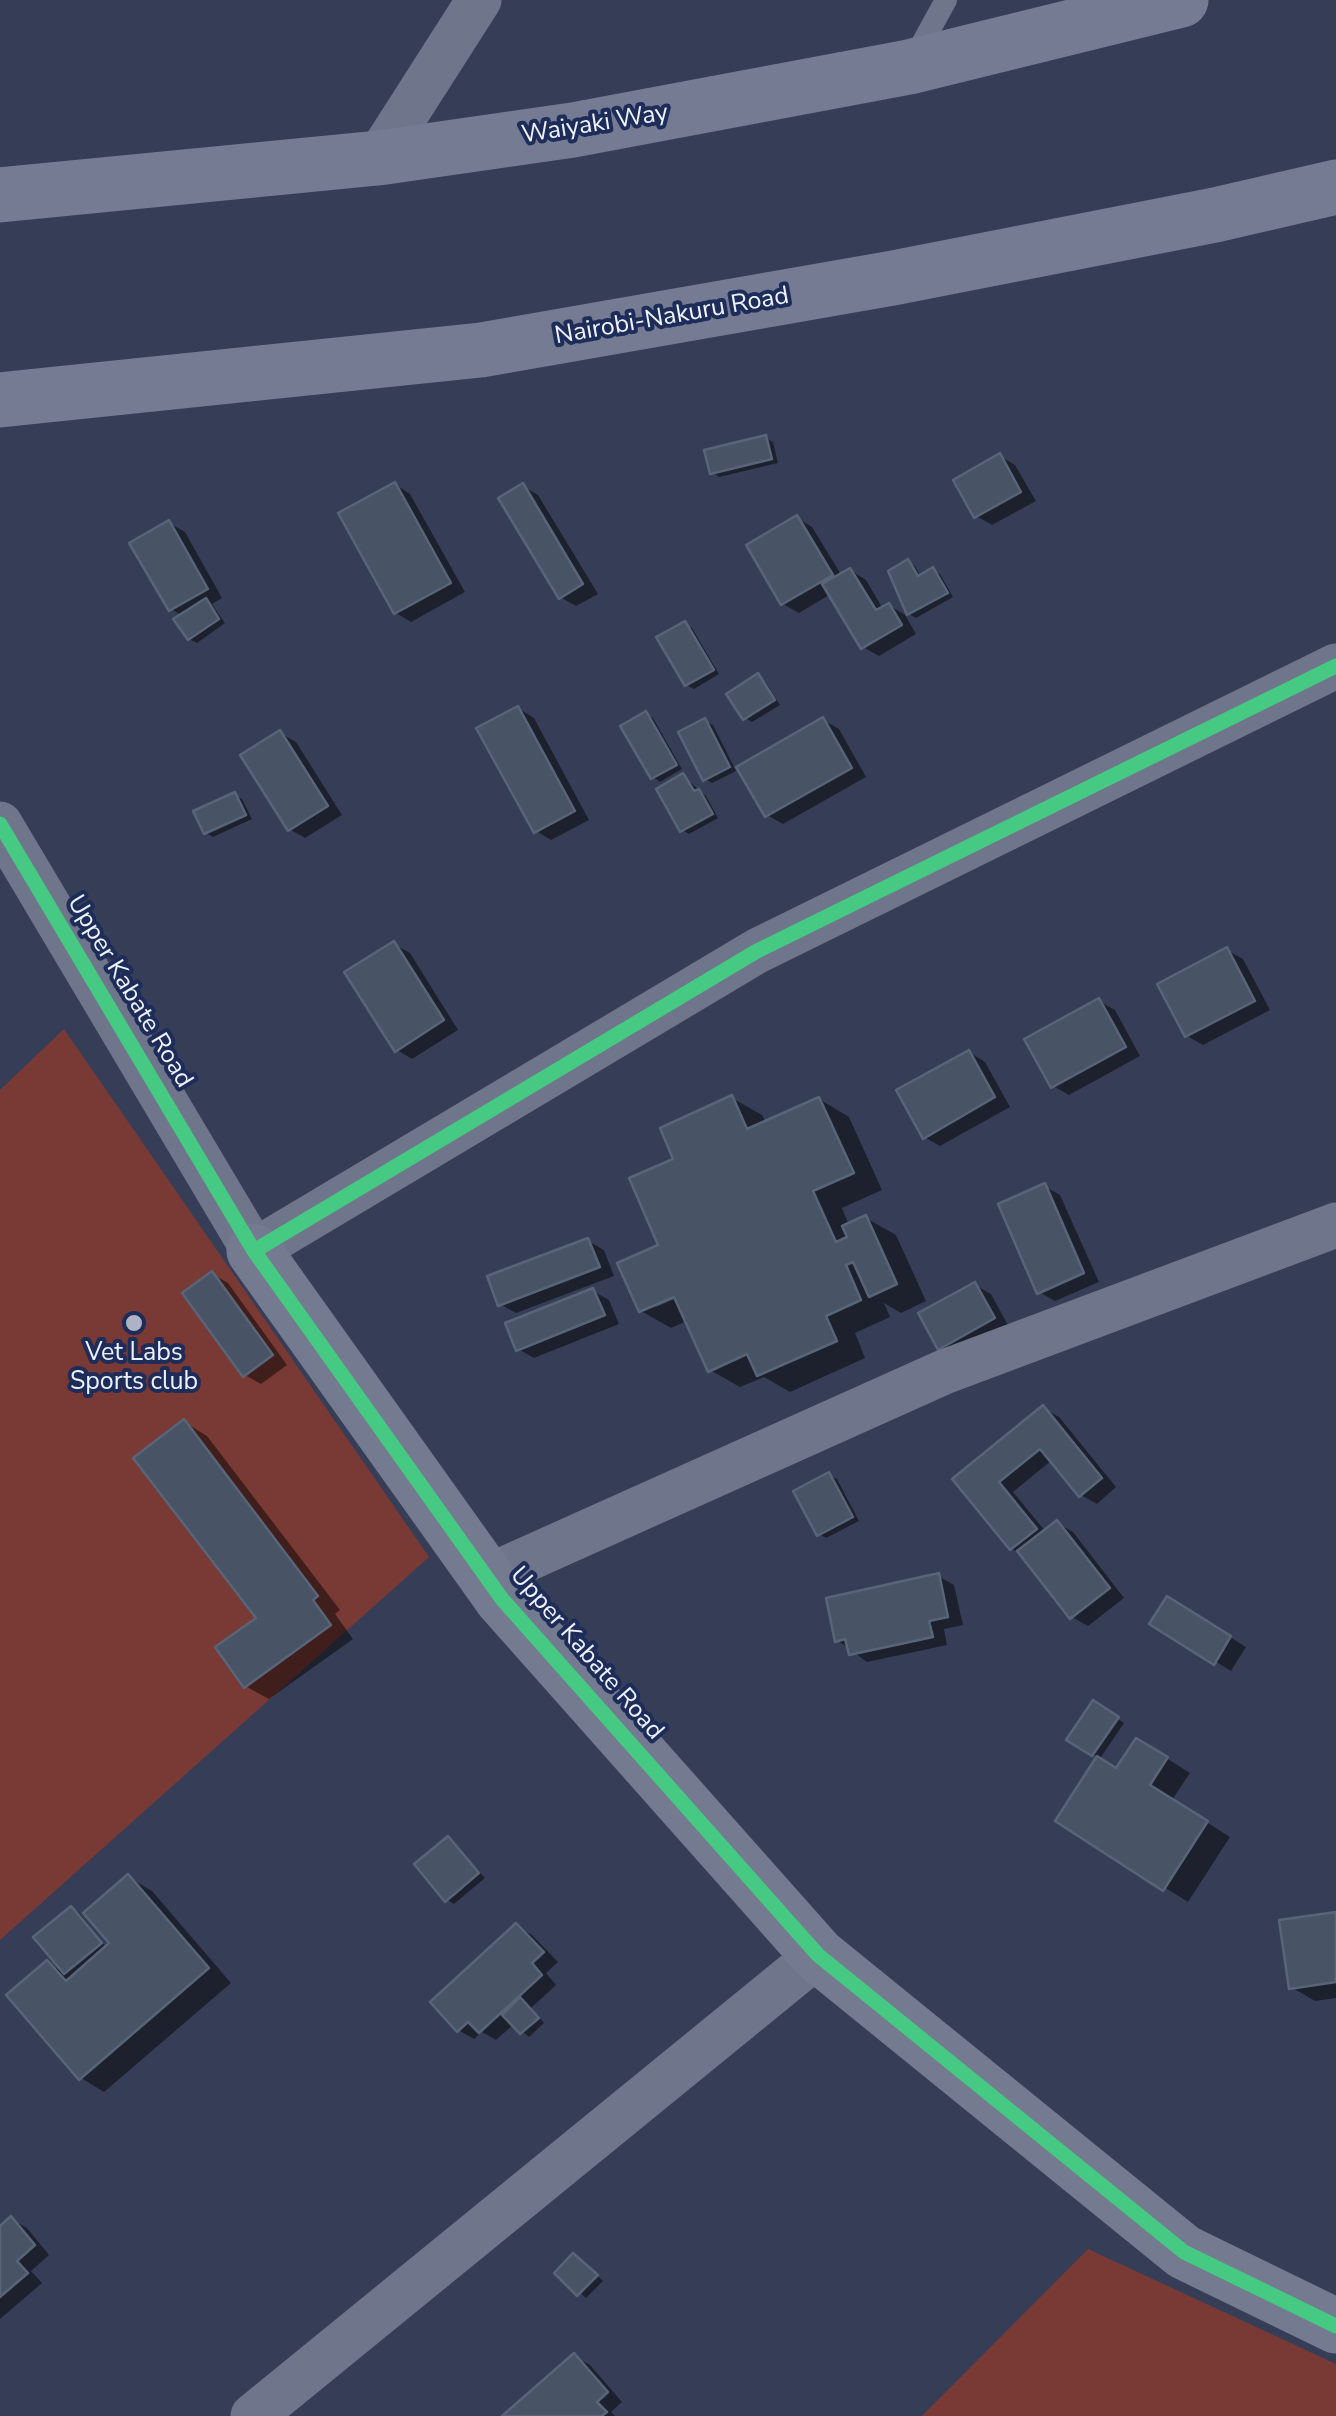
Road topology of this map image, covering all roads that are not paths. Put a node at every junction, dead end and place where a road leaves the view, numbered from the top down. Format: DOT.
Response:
graph roads {
  1 [pos="479,0"];
  2 [pos="946,0"];
  3 [pos="1181,0"];
  4 [pos="909,67"];
  5 [pos="378,158"];
  6 [pos="1336,187"];
  7 [pos="0,195"];
  8 [pos="0,400"];
  9 [pos="1336,666"];
  10 [pos="0,824"];
  11 [pos="1336,1225"];
  12 [pos="254,1251"];
  13 [pos="487,1578"];
  14 [pos="818,1954"];
  15 [pos="1336,2326"];
  16 [pos="253,2416"];
  1 -- 5 [label="street"];
  2 -- 4 [label="lane"];
  3 -- 4 [label="highway, Waiyaki Way"];
  4 -- 5 [label="highway, Waiyaki Way"];
  5 -- 7 [label="highway, Waiyaki Way"];
  6 -- 8 [label="highway, Nairobi-Nakuru Road"];
  9 -- 12 [label="street"];
  10 -- 12 [label="street, Upper Kabate Road"];
  11 -- 13 [label="street"];
  12 -- 13 [label="street, Upper Kabate Road"];
  13 -- 14 [label="street, Upper Kabate Road"];
  14 -- 15 [label="street, Upper Kabate Road"];
  14 -- 16 [label="street"];
}
